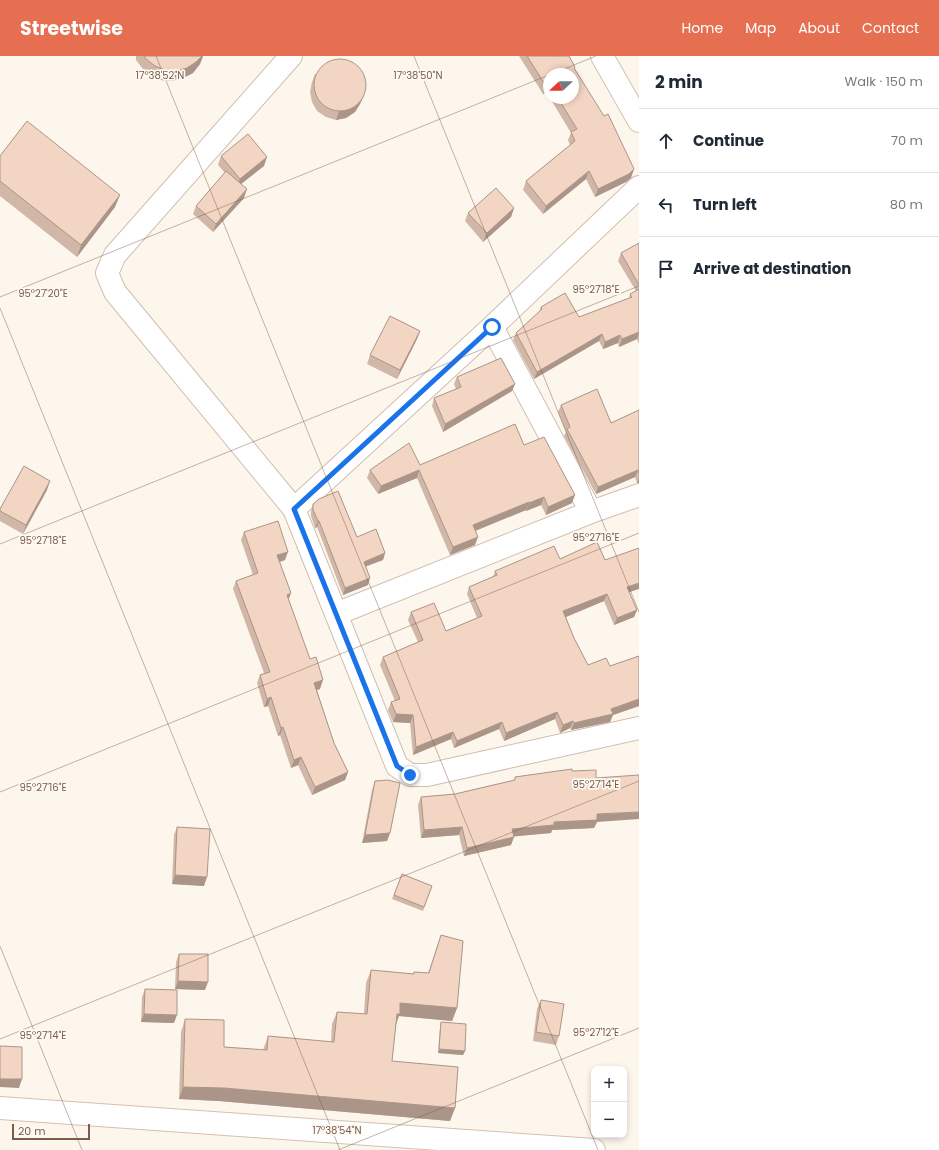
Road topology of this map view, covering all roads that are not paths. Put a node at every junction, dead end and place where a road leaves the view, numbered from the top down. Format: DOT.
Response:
graph roads {
  1 [pos="291,56"];
  2 [pos="602,56"];
  3 [pos="639,121"];
  4 [pos="639,187"];
  5 [pos="492,327"];
  6 [pos="639,495"];
  7 [pos="294,509"];
  8 [pos="591,512"];
  9 [pos="336,614"];
  10 [pos="639,728"];
  11 [pos="0,1108"];
  12 [pos="594,1150"];
  1 -- 7 [label="street"];
  2 -- 3 [label="street"];
  4 -- 5 [label="street"];
  5 -- 7 [label="street"];
  5 -- 8 [label="street"];
  6 -- 8 [label="street"];
  7 -- 9 [label="street"];
  8 -- 9 [label="street"];
  9 -- 10 [label="street"];
  11 -- 12 [label="street"];
}
